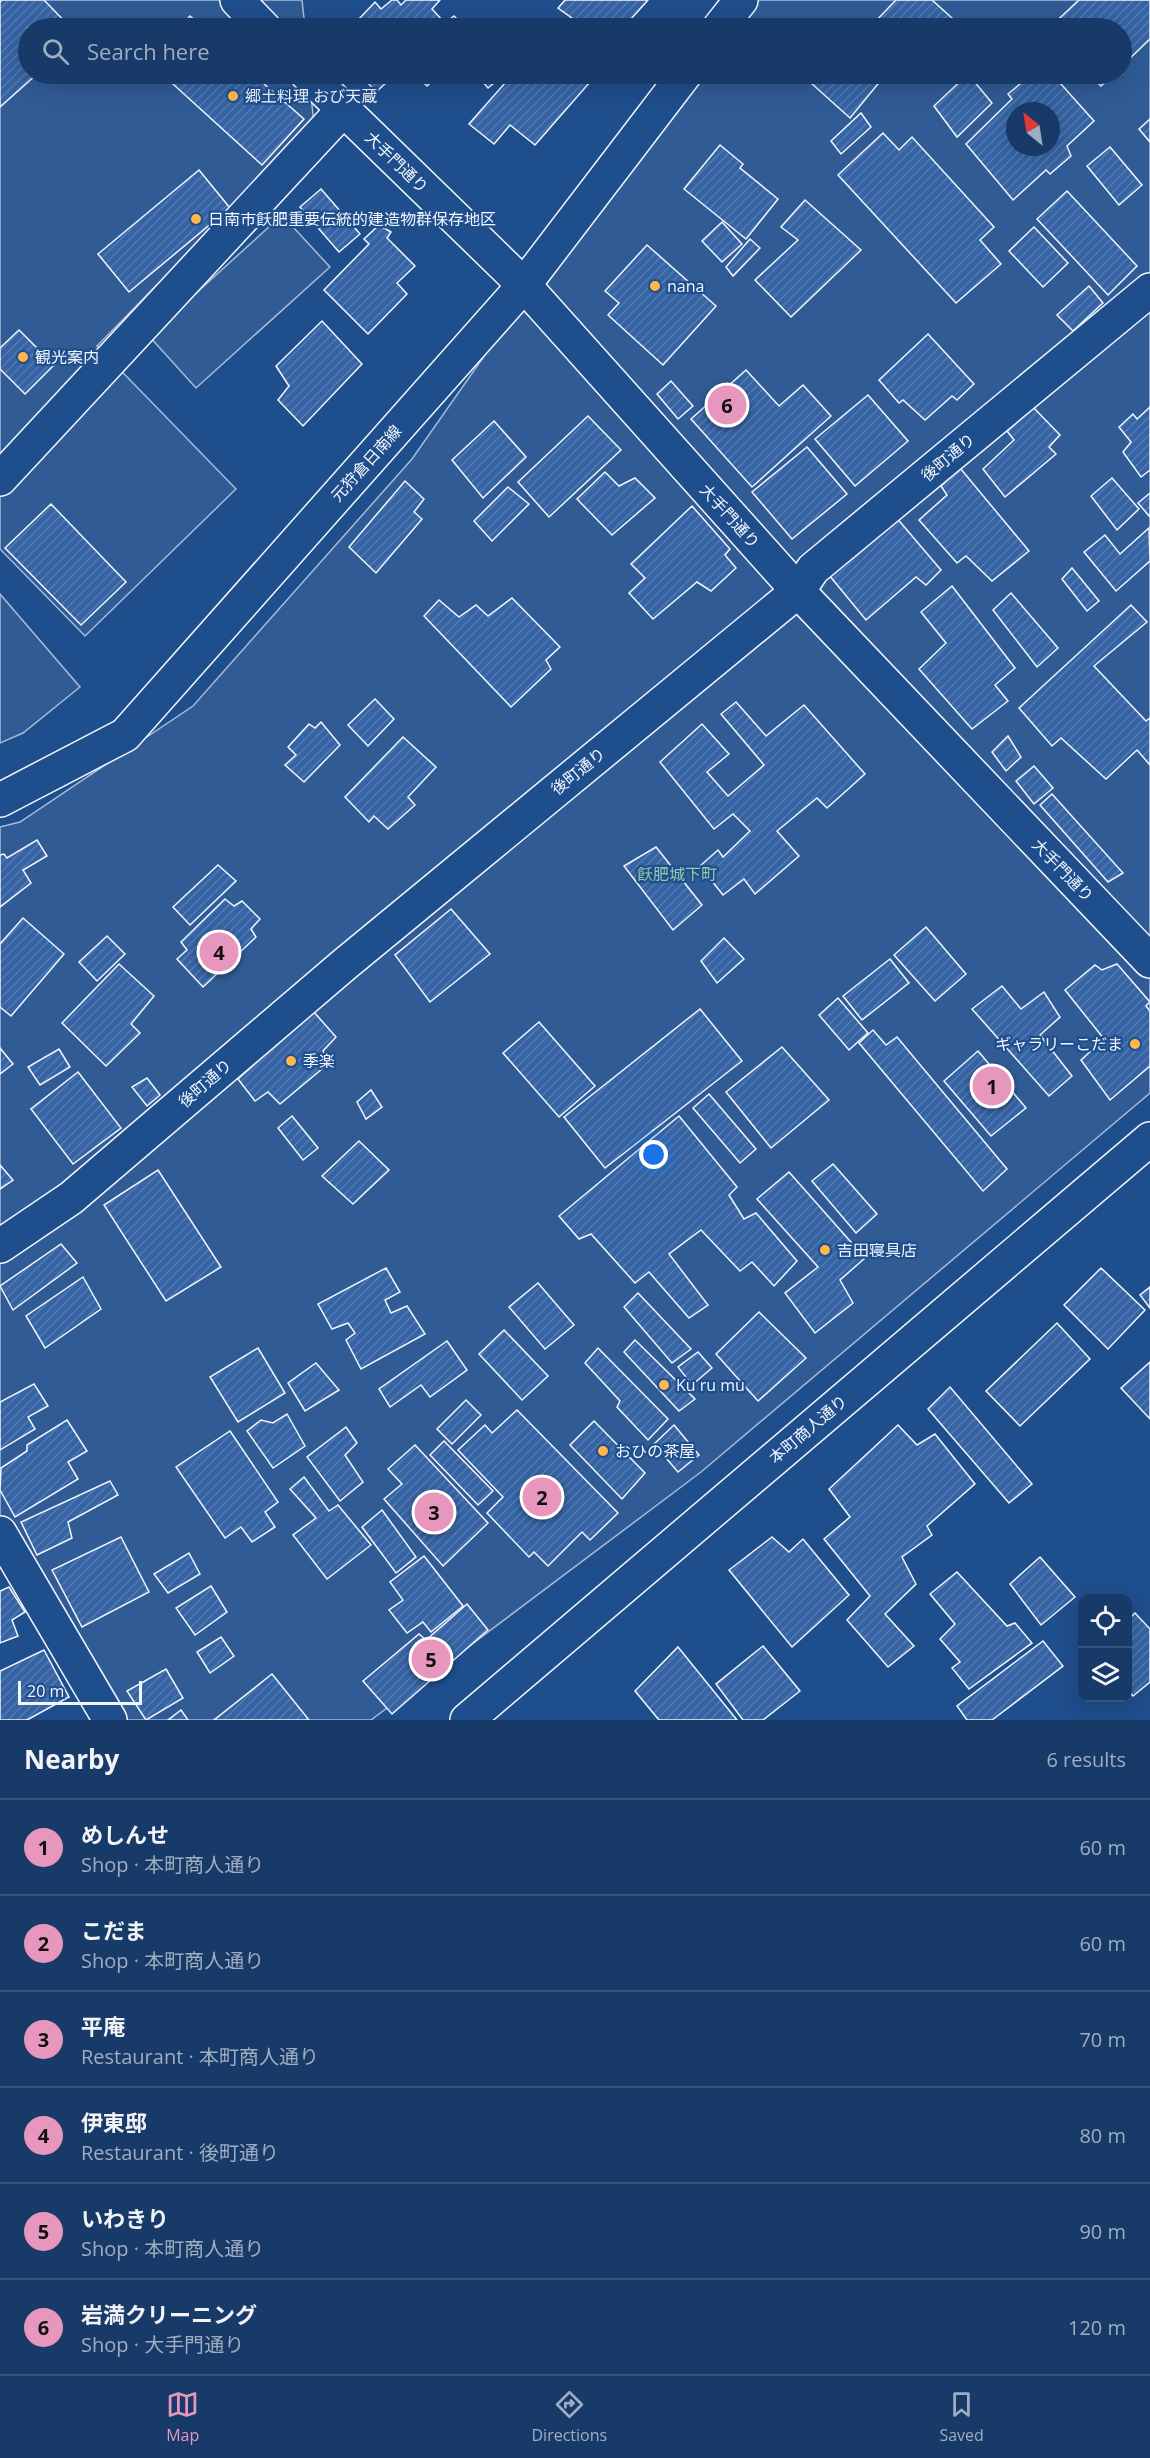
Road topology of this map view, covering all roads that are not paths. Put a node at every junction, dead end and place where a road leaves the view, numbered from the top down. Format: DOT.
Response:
graph roads {
  1 [pos="237,0"];
  2 [pos="741,0"];
  3 [pos="254,18"];
  4 [pos="727,18"];
  5 [pos="317,84"];
  6 [pos="677,84"];
  7 [pos="343,110"];
  8 [pos="524,285"];
  9 [pos="1150,290"];
  10 [pos="0,479"];
  11 [pos="798,591"];
  12 [pos="0,800"];
  13 [pos="1150,961"];
  14 [pos="1150,1139"];
  15 [pos="0,1246"];
  16 [pos="0,1533"];
  17 [pos="110,1720"];
  18 [pos="466,1720"];
  1 -- 3 [label="main road"];
  2 -- 4 [label="main road"];
  5 -- 7 [label="main road, 大手門通り"];
  6 -- 8 [label="main road, 元狩倉日南線"];
  7 -- 8 [label="main road, 大手門通り"];
  7 -- 10 [label="main road"];
  8 -- 11 [label="main road, 大手門通り"];
  8 -- 12 [label="main road, 元狩倉日南線"];
  9 -- 11 [label="main road, 後町通り"];
  11 -- 13 [label="main road, 大手門通り"];
  11 -- 15 [label="main road, 後町通り"];
  14 -- 18 [label="main road, 本町商人通り"];
  16 -- 17 [label="main road"];
}
